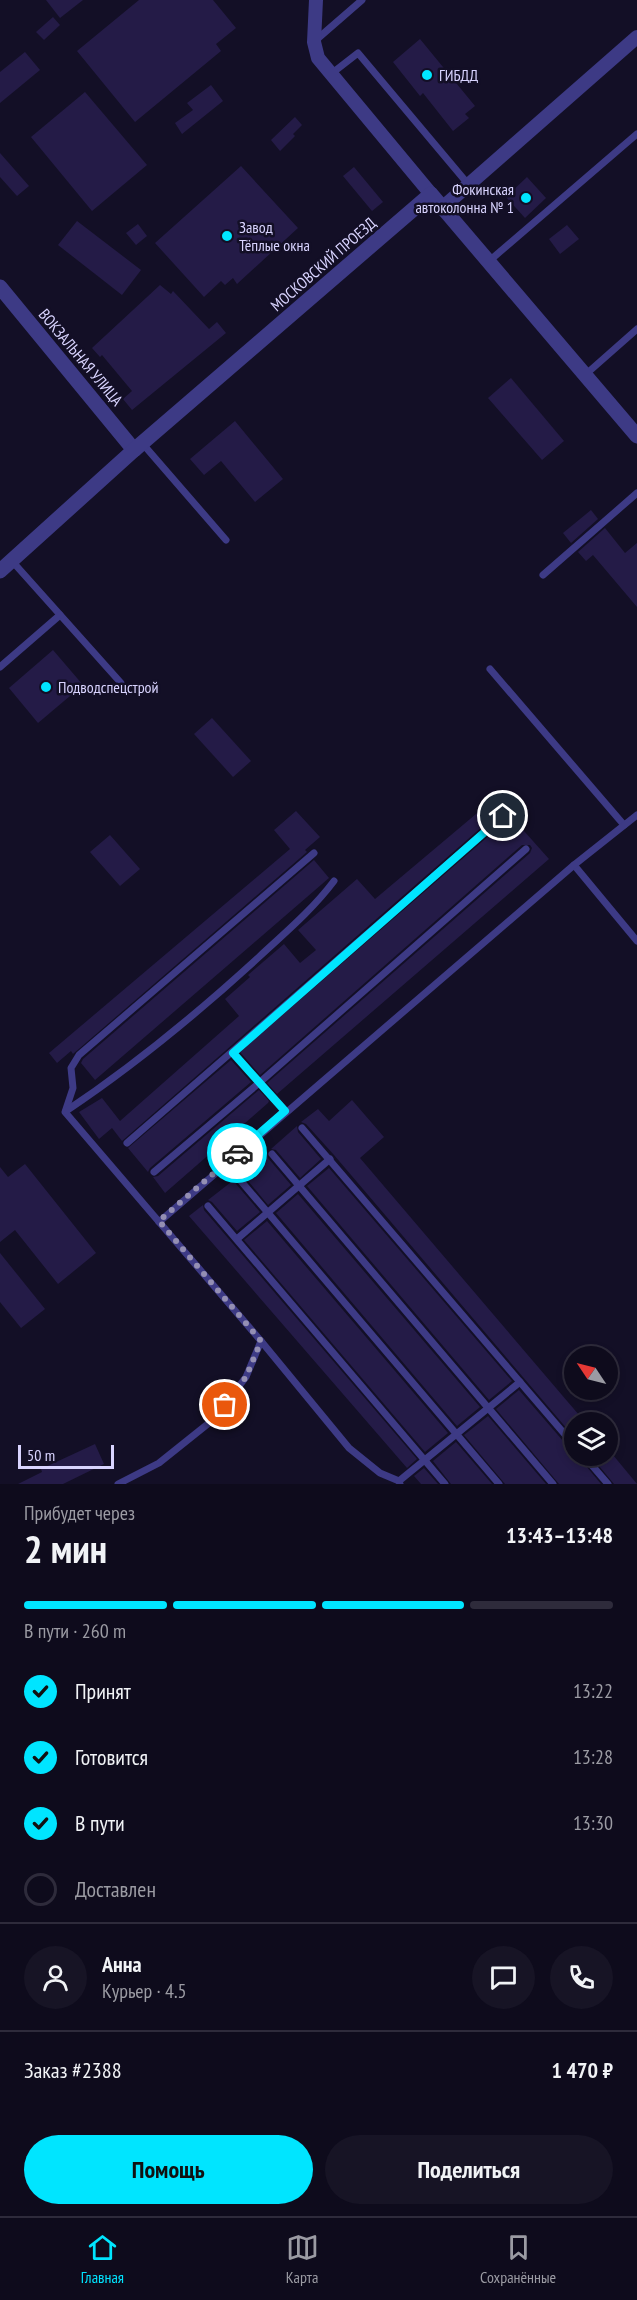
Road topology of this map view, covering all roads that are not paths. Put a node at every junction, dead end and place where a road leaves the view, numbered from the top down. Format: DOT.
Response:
graph roads {
  1 [pos="316,0"];
  2 [pos="362,0"];
  3 [pos="637,37"];
  4 [pos="314,42"];
  5 [pos="330,74"];
  6 [pos="637,134"];
  7 [pos="468,184"];
  8 [pos="431,194"];
  9 [pos="442,208"];
  10 [pos="488,262"];
  11 [pos="0,287"];
  12 [pos="637,328"];
  13 [pos="585,375"];
  14 [pos="637,436"];
  15 [pos="138,446"];
  16 [pos="637,493"];
  17 [pos="226,540"];
  18 [pos="12,561"];
  19 [pos="0,571"];
  20 [pos="543,575"];
  21 [pos="60,615"];
  22 [pos="0,667"];
  23 [pos="490,669"];
  24 [pos="120,683"];
  25 [pos="637,814"];
  26 [pos="503,816"];
  27 [pos="624,825"];
  28 [pos="526,849"];
  29 [pos="314,853"];
  30 [pos="574,865"];
  31 [pos="334,881"];
  32 [pos="637,941"];
  33 [pos="233,1053"];
  34 [pos="259,1083"];
  35 [pos="285,1111"];
  36 [pos="65,1112"];
  37 [pos="302,1128"];
  38 [pos="127,1143"];
  39 [pos="272,1154"];
  40 [pos="330,1159"];
  41 [pos="154,1172"];
  42 [pos="240,1180"];
  43 [pos="298,1185"];
  44 [pos="208,1206"];
  45 [pos="267,1211"];
  46 [pos="159,1221"];
  47 [pos="237,1239"];
  48 [pos="261,1341"];
  49 [pos="520,1382"];
  50 [pos="488,1409"];
  51 [pos="564,1433"];
  52 [pos="456,1434"];
  53 [pos="424,1459"];
  54 [pos="592,1466"];
  55 [pos="400,1483"];
  56 [pos="118,1484"];
  57 [pos="446,1484"];
  58 [pos="499,1484"];
  59 [pos="553,1484"];
  60 [pos="608,1484"];
  1 -- 4 [label="street"];
  2 -- 4 [label="lane"];
  3 -- 7 [label="street"];
  4 -- 5 [label="street"];
  5 -- 7 [label="lane"];
  5 -- 8 [label="street"];
  6 -- 10 [label="lane"];
  7 -- 9 [label="street"];
  8 -- 9 [label="street"];
  8 -- 15 [label="street, МОСКОВСКИЙ ПРОЕЗД"];
  9 -- 10 [label="street"];
  10 -- 13 [label="street"];
  11 -- 15 [label="street, ВОКЗАЛЬНАЯ УЛИЦА"];
  12 -- 13 [label="lane"];
  13 -- 14 [label="street"];
  15 -- 17 [label="lane"];
  15 -- 18 [label="street, МОСКОВСКИЙ ПРОЕЗД"];
  16 -- 20 [label="lane"];
  18 -- 19 [label="street, МОСКОВСКИЙ ПРОЕЗД"];
  18 -- 21 [label="lane"];
  21 -- 22 [label="lane"];
  21 -- 24 [label="lane"];
  23 -- 27 [label="lane"];
  25 -- 27 [label="lane"];
  26 -- 33 [label="lane"];
  27 -- 30 [label="lane"];
  28 -- 34 [label="lane"];
  29 -- 36 [label="lane"];
  30 -- 32 [label="lane"];
  30 -- 35 [label="lane"];
  31 -- 36 [label="lane"];
  33 -- 34 [label="lane"];
  33 -- 38 [label="lane"];
  34 -- 35 [label="lane"];
  34 -- 41 [label="lane"];
  35 -- 46 [label="lane"];
  36 -- 46 [label="lane"];
  37 -- 40 [label="lane"];
  39 -- 43 [label="lane"];
  40 -- 43 [label="lane"];
  40 -- 49 [label="lane"];
  42 -- 45 [label="lane"];
  43 -- 45 [label="lane"];
  43 -- 50 [label="lane"];
  44 -- 47 [label="lane"];
  45 -- 47 [label="lane"];
  45 -- 52 [label="lane"];
  46 -- 48 [label="lane"];
  47 -- 53 [label="lane"];
  48 -- 55 [label="lane"];
  48 -- 56 [label="lane"];
  49 -- 50 [label="lane"];
  49 -- 51 [label="lane"];
  50 -- 52 [label="lane"];
  50 -- 59 [label="lane"];
  52 -- 53 [label="lane"];
  52 -- 58 [label="lane"];
  53 -- 55 [label="lane"];
  53 -- 57 [label="lane"];
  54 -- 60 [label="lane"];
}
